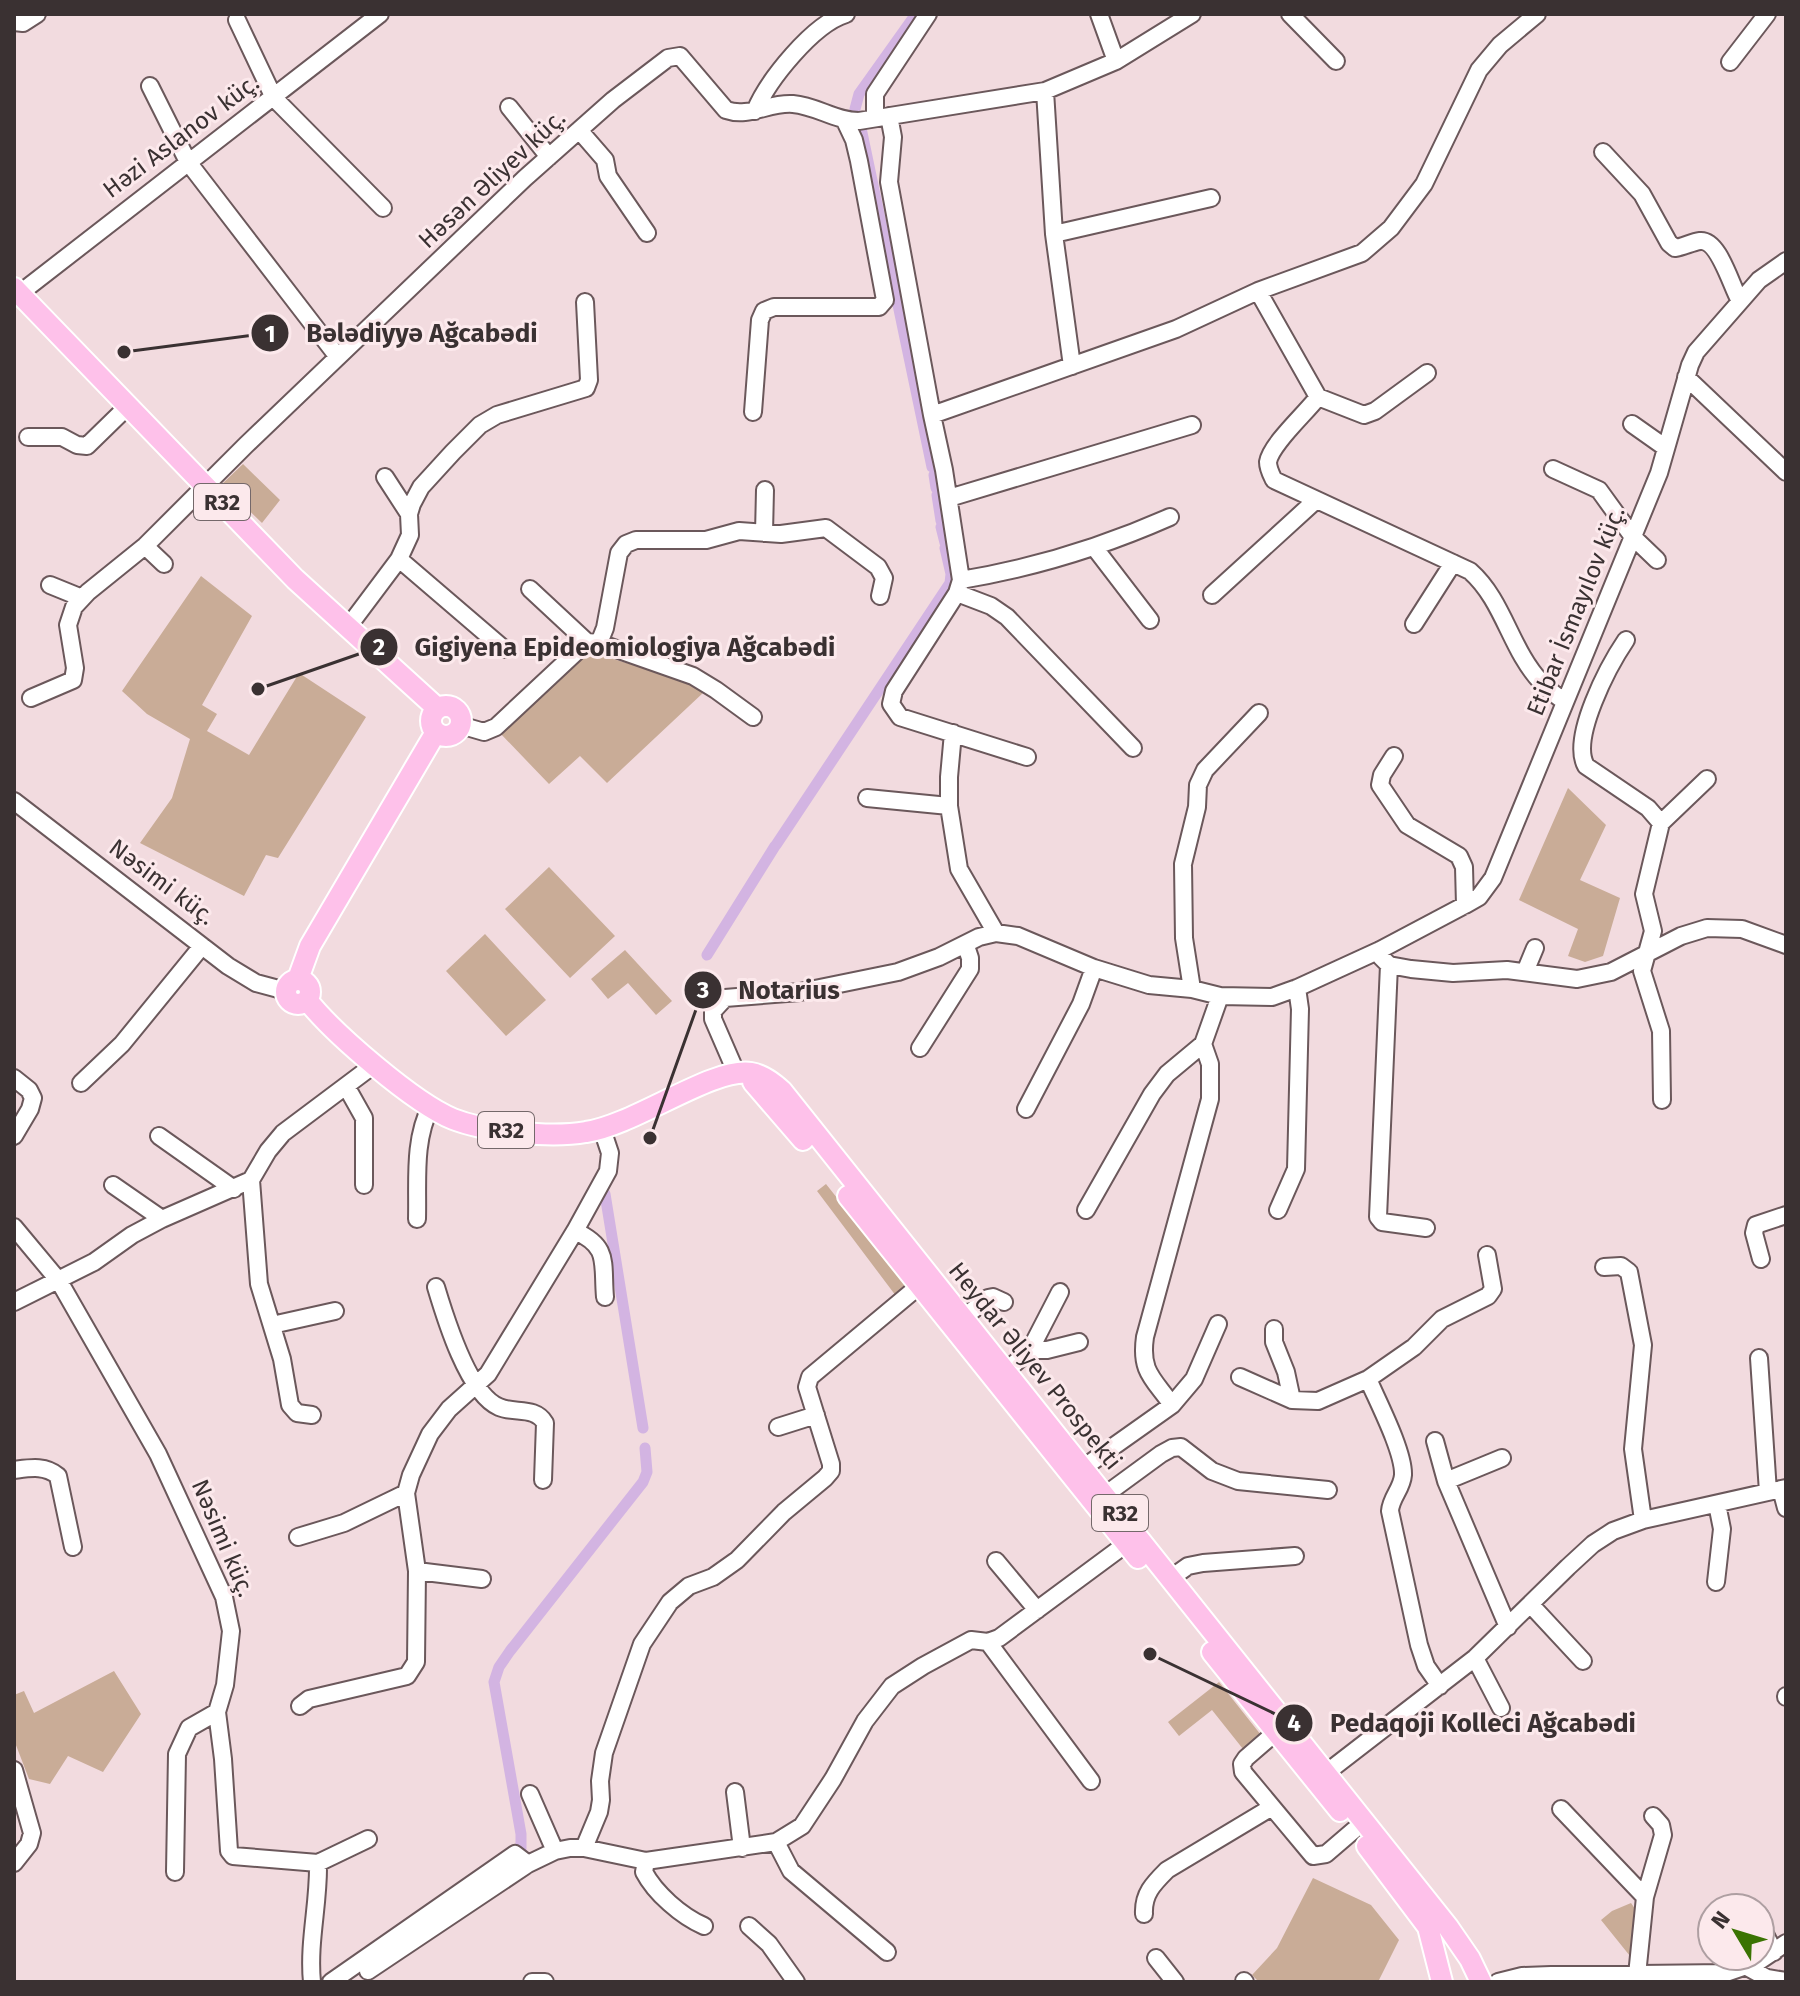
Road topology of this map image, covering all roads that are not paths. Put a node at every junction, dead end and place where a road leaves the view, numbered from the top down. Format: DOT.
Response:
graph roads {
  1 [pos="37,14"];
  2 [pos="380,14"];
  3 [pos="846,14"];
  4 [pos="928,14"];
  5 [pos="1099,14"];
  6 [pos="1192,14"];
  7 [pos="1290,14"];
  8 [pos="1537,14"];
  9 [pos="1767,14"];
  10 [pos="237,20"];
  11 [pos="14,22"];
  12 [pos="1116,61"];
  13 [pos="1336,61"];
  14 [pos="1730,62"];
  15 [pos="150,86"];
  16 [pos="1045,91"];
  17 [pos="274,98"];
  18 [pos="509,107"];
  19 [pos="755,111"];
  20 [pos="882,117"];
  21 [pos="845,121"];
  22 [pos="579,130"];
  23 [pos="1603,152"];
  24 [pos="549,157"];
  25 [pos="188,162"];
  26 [pos="1211,198"];
  27 [pos="383,208"];
  28 [pos="647,233"];
  29 [pos="1054,234"];
  30 [pos="1786,261"];
  31 [pos="1258,291"];
  32 [pos="16,293"];
  33 [pos="1740,301"];
  34 [pos="585,302"];
  35 [pos="338,357"];
  36 [pos="1072,366"];
  37 [pos="1427,373"];
  38 [pos="1686,377"];
  39 [pos="1318,397"];
  40 [pos="127,407"];
  41 [pos="753,412"];
  42 [pos="932,415"];
  43 [pos="1632,424"];
  44 [pos="1192,425"];
  45 [pos="28,437"];
  46 [pos="1666,448"];
  47 [pos="1553,469"];
  48 [pos="944,470"];
  49 [pos="926,472"];
  50 [pos="1786,472"];
  51 [pos="385,477"];
  52 [pos="206,486"];
  53 [pos="765,490"];
  54 [pos="949,498"];
  55 [pos="1315,501"];
  56 [pos="409,514"];
  57 [pos="1170,517"];
  58 [pos="764,533"];
  59 [pos="1633,537"];
  60 [pos="145,546"];
  61 [pos="1094,547"];
  62 [pos="399,559"];
  63 [pos="1657,560"];
  64 [pos="1453,563"];
  65 [pos="164,564"];
  66 [pos="50,585"];
  67 [pos="959,586"];
  68 [pos="530,589"];
  69 [pos="1212,595"];
  70 [pos="880,596"];
  71 [pos="82,598"];
  72 [pos="1150,620"];
  73 [pos="1414,624"];
  74 [pos="348,627"];
  75 [pos="1626,640"];
  76 [pos="593,643"];
  77 [pos="504,649"];
  78 [pos="31,698"];
  79 [pos="1565,702"];
  80 [pos="437,708"];
  81 [pos="1259,713"];
  82 [pos="753,717"];
  83 [pos="460,725"];
  84 [pos="436,732"];
  85 [pos="953,733"];
  86 [pos="1133,748"];
  87 [pos="1394,756"];
  88 [pos="1027,757"];
  89 [pos="1707,779"];
  90 [pos="867,798"];
  91 [pos="14,801"];
  92 [pos="949,806"];
  93 [pos="1661,823"];
  94 [pos="1465,905"];
  95 [pos="996,933"];
  96 [pos="1786,945"];
  97 [pos="202,946"];
  98 [pos="966,946"];
  99 [pos="1535,948"];
  100 [pos="1380,950"];
  101 [pos="1646,953"];
  102 [pos="1389,965"];
  103 [pos="1094,968"];
  104 [pos="1525,972"];
  105 [pos="292,985"];
  106 [pos="1297,988"];
  107 [pos="1192,989"];
  108 [pos="1220,996"];
  109 [pos="1203,1044"];
  110 [pos="920,1048"];
  111 [pos="375,1064"];
  112 [pos="736,1072"];
  113 [pos="14,1078"];
  114 [pos="81,1083"];
  115 [pos="346,1086"];
  116 [pos="1662,1100"];
  117 [pos="431,1106"];
  118 [pos="1026,1109"];
  119 [pos="602,1129"];
  120 [pos="14,1136"];
  121 [pos="159,1136"];
  122 [pos="251,1180"];
  123 [pos="113,1185"];
  124 [pos="364,1185"];
  125 [pos="234,1189"];
  126 [pos="1086,1210"];
  127 [pos="1278,1210"];
  128 [pos="1786,1215"];
  129 [pos="162,1219"];
  130 [pos="417,1219"];
  131 [pos="14,1227"];
  132 [pos="1426,1228"];
  133 [pos="575,1231"];
  134 [pos="1487,1255"];
  135 [pos="1761,1259"];
  136 [pos="1604,1267"];
  137 [pos="59,1281"];
  138 [pos="919,1286"];
  139 [pos="436,1287"];
  140 [pos="1060,1292"];
  141 [pos="605,1297"];
  142 [pos="14,1302"];
  143 [pos="1004,1302"];
  144 [pos="335,1311"];
  145 [pos="963,1318"];
  146 [pos="1218,1324"];
  147 [pos="272,1325"];
  148 [pos="1274,1329"];
  149 [pos="1079,1342"];
  150 [pos="1030,1350"];
  151 [pos="1759,1358"];
  152 [pos="1006,1371"];
  153 [pos="1240,1377"];
  154 [pos="1368,1379"];
  155 [pos="477,1387"];
  156 [pos="1292,1400"];
  157 [pos="1172,1405"];
  158 [pos="312,1415"];
  159 [pos="816,1415"];
  160 [pos="778,1427"];
  161 [pos="1435,1441"];
  162 [pos="1502,1458"];
  163 [pos="1083,1468"];
  164 [pos="14,1470"];
  165 [pos="543,1480"];
  166 [pos="1446,1481"];
  167 [pos="1328,1490"];
  168 [pos="1778,1490"];
  169 [pos="406,1493"];
  170 [pos="1105,1495"];
  171 [pos="1717,1504"];
  172 [pos="1786,1508"];
  173 [pos="1643,1520"];
  174 [pos="298,1537"];
  175 [pos="1126,1544"];
  176 [pos="73,1547"];
  177 [pos="1295,1556"];
  178 [pos="996,1561"];
  179 [pos="417,1571"];
  180 [pos="1171,1578"];
  181 [pos="482,1579"];
  182 [pos="1716,1582"];
  183 [pos="1531,1605"];
  184 [pos="1037,1610"];
  185 [pos="1508,1627"];
  186 [pos="988,1642"];
  187 [pos="1475,1658"];
  188 [pos="1583,1661"];
  189 [pos="1440,1686"];
  190 [pos="300,1706"];
  191 [pos="1501,1708"];
  192 [pos="217,1712"];
  193 [pos="1276,1732"];
  194 [pos="14,1770"];
  195 [pos="1321,1777"];
  196 [pos="1091,1781"];
  197 [pos="735,1792"];
  198 [pos="530,1794"];
  199 [pos="1272,1807"];
  200 [pos="1561,1809"];
  201 [pos="1653,1816"];
  202 [pos="1354,1830"];
  203 [pos="368,1839"];
  204 [pos="776,1842"];
  205 [pos="584,1848"];
  206 [pos="742,1848"];
  207 [pos="555,1851"];
  208 [pos="646,1861"];
  209 [pos="14,1863"];
  210 [pos="318,1863"];
  211 [pos="528,1864"];
  212 [pos="175,1872"];
  213 [pos="1645,1897"];
  214 [pos="1144,1914"];
  215 [pos="704,1926"];
  216 [pos="749,1926"];
  217 [pos="887,1952"];
  218 [pos="1156,1958"];
  219 [pos="368,1971"];
  220 [pos="1730,1972"];
  221 [pos="1756,1972"];
  222 [pos="1637,1975"];
  223 [pos="1786,1981"];
  224 [pos="312,1982"];
  225 [pos="331,1982"];
  226 [pos="532,1982"];
  227 [pos="545,1982"];
  228 [pos="796,1982"];
  229 [pos="1175,1982"];
  230 [pos="1443,1982"];
  231 [pos="1481,1982"];
  232 [pos="1498,1982"];
  1 -- 11 [label="street"];
  2 -- 17 [label="street, Həzi Aslanov küç."];
  3 -- 19 [label="street"];
  4 -- 20 [label="street"];
  5 -- 12 [label="street"];
  6 -- 12 [label="street"];
  7 -- 13 [label="street"];
  8 -- 31 [label="street"];
  9 -- 14 [label="street"];
  10 -- 17 [label="street"];
  12 -- 16 [label="street"];
  15 -- 25 [label="street"];
  16 -- 20 [label="street"];
  16 -- 29 [label="street"];
  17 -- 25 [label="street, Həzi Aslanov küç."];
  17 -- 27 [label="street"];
  18 -- 24 [label="street"];
  19 -- 21 [label="street, Həsən Əliyev küç."];
  19 -- 22 [label="street, Həsən Əliyev küç."];
  20 -- 21 [label="street"];
  20 -- 42 [label="street"];
  21 -- 41 [label="street"];
  22 -- 24 [label="street, Həsən Əliyev küç."];
  22 -- 28 [label="street"];
  23 -- 33 [label="street"];
  24 -- 35 [label="street, Həsən Əliyev küç."];
  25 -- 32 [label="street, Həzi Aslanov küç."];
  25 -- 35 [label="street"];
  26 -- 29 [label="street"];
  29 -- 36 [label="street"];
  30 -- 33 [label="street, Etibar İsmayılov küç."];
  31 -- 36 [label="street"];
  31 -- 39 [label="street"];
  32 -- 40 [label="main road, R32"];
  33 -- 38 [label="street, Etibar İsmayılov küç."];
  34 -- 56 [label="street"];
  35 -- 52 [label="street, Həsən Əliyev küç."];
  36 -- 42 [label="street"];
  37 -- 39 [label="street"];
  38 -- 46 [label="street, Etibar İsmayılov küç."];
  38 -- 50 [label="street"];
  39 -- 55 [label="street"];
  40 -- 45 [label="street"];
  40 -- 52 [label="main road, R32"];
  42 -- 48 [label="street"];
  43 -- 46 [label="street"];
  44 -- 54 [label="street"];
  46 -- 59 [label="street, Etibar İsmayılov küç."];
  47 -- 59 [label="street"];
  48 -- 49 [label="street"];
  48 -- 54 [label="street"];
  51 -- 56 [label="street"];
  52 -- 60 [label="street, Həsən Əliyev küç."];
  52 -- 74 [label="main road, R32"];
  53 -- 58 [label="street"];
  54 -- 67 [label="street"];
  55 -- 64 [label="street"];
  55 -- 69 [label="street"];
  56 -- 62 [label="street"];
  57 -- 61 [label="street"];
  58 -- 70 [label="street"];
  58 -- 76 [label="street"];
  59 -- 63 [label="street"];
  59 -- 79 [label="street, Etibar İsmayılov küç."];
  60 -- 65 [label="street"];
  60 -- 71 [label="street, Həsən Əliyev küç."];
  61 -- 67 [label="street"];
  61 -- 72 [label="street"];
  62 -- 74 [label="street"];
  62 -- 77 [label="street"];
  64 -- 73 [label="street"];
  64 -- 79 [label="street"];
  66 -- 71 [label="street"];
  67 -- 85 [label="street"];
  67 -- 86 [label="street"];
  68 -- 76 [label="street"];
  71 -- 78 [label="street"];
  74 -- 80 [label="main road, R32"];
  75 -- 93 [label="street"];
  76 -- 82 [label="street"];
  76 -- 83 [label="street"];
  79 -- 94 [label="street, Etibar İsmayılov küç."];
  80 -- 83 [label="main road"];
  80 -- 84 [label="main road"];
  81 -- 107 [label="street"];
  83 -- 84 [label="main road"];
  84 -- 105 [label="main road"];
  85 -- 88 [label="street"];
  85 -- 92 [label="street"];
  87 -- 94 [label="street"];
  89 -- 93 [label="street"];
  90 -- 92 [label="street"];
  91 -- 97 [label="street, Nəsimi küç."];
  92 -- 95 [label="street"];
  93 -- 101 [label="street"];
  94 -- 100 [label="street, Etibar İsmayılov küç."];
  95 -- 98 [label="street"];
  95 -- 103 [label="street, Etibar İsmayılov küç."];
  96 -- 101 [label="street"];
  97 -- 105 [label="street, Nəsimi küç."];
  97 -- 114 [label="street"];
  98 -- 110 [label="street"];
  98 -- 112 [label="street"];
  99 -- 104 [label="street"];
  100 -- 102 [label="street"];
  100 -- 106 [label="street, Etibar İsmayılov küç."];
  101 -- 104 [label="street"];
  101 -- 116 [label="street"];
  102 -- 104 [label="street"];
  102 -- 132 [label="street"];
  103 -- 107 [label="street, Etibar İsmayılov küç."];
  103 -- 118 [label="street"];
  105 -- 111 [label="main road, R32"];
  106 -- 108 [label="street, Etibar İsmayılov küç."];
  106 -- 127 [label="street"];
  107 -- 108 [label="street, Etibar İsmayılov küç."];
  108 -- 109 [label="street"];
  109 -- 126 [label="street"];
  109 -- 157 [label="street"];
  111 -- 115 [label="street"];
  111 -- 117 [label="main road, R32"];
  112 -- 119 [label="main road, R32"];
  112 -- 138 [label="main road, R32"];
  112 -- 145 [label="main road, Heydar Əliyev Prospekti / R32"];
  113 -- 120 [label="street"];
  115 -- 122 [label="street"];
  115 -- 124 [label="street"];
  117 -- 119 [label="main road, R32"];
  117 -- 130 [label="street"];
  119 -- 133 [label="street"];
  121 -- 125 [label="street"];
  122 -- 125 [label="street"];
  122 -- 147 [label="street"];
  123 -- 129 [label="street"];
  125 -- 129 [label="street"];
  128 -- 135 [label="street"];
  129 -- 137 [label="street"];
  131 -- 137 [label="street, Nəsimi küç."];
  133 -- 141 [label="street"];
  133 -- 155 [label="street"];
  134 -- 154 [label="street"];
  136 -- 173 [label="street"];
  137 -- 142 [label="street"];
  137 -- 192 [label="street, Nəsimi küç."];
  138 -- 159 [label="street"];
  138 -- 175 [label="main road, R32"];
  139 -- 155 [label="street"];
  140 -- 150 [label="street"];
  143 -- 145 [label="street"];
  144 -- 147 [label="street"];
  145 -- 152 [label="main road, Heydar Əliyev Prospekti / R32"];
  146 -- 157 [label="street"];
  147 -- 158 [label="street"];
  148 -- 156 [label="street"];
  149 -- 150 [label="street"];
  150 -- 152 [label="street"];
  151 -- 168 [label="street"];
  152 -- 163 [label="main road, Heydar Əliyev Prospekti / R32"];
  153 -- 156 [label="street"];
  154 -- 156 [label="street"];
  154 -- 189 [label="street"];
  155 -- 165 [label="street"];
  155 -- 169 [label="street"];
  157 -- 163 [label="street"];
  159 -- 160 [label="street"];
  159 -- 205 [label="street"];
  161 -- 166 [label="street"];
  162 -- 166 [label="street"];
  163 -- 170 [label="main road, Heydar Əliyev Prospekti / R32"];
  164 -- 176 [label="street"];
  166 -- 185 [label="street"];
  167 -- 170 [label="street"];
  168 -- 171 [label="street"];
  168 -- 172 [label="street"];
  169 -- 174 [label="street"];
  169 -- 179 [label="street"];
  170 -- 180 [label="main road, Heydar Əliyev Prospekti / R32"];
  171 -- 173 [label="street"];
  171 -- 182 [label="street"];
  173 -- 183 [label="street"];
  175 -- 184 [label="street"];
  175 -- 193 [label="main road, R32"];
  177 -- 180 [label="street"];
  178 -- 184 [label="street"];
  179 -- 181 [label="street"];
  179 -- 190 [label="street"];
  180 -- 195 [label="main road, Heydar Əliyev Prospekti / R32"];
  183 -- 185 [label="street"];
  183 -- 188 [label="street"];
  184 -- 186 [label="street"];
  185 -- 187 [label="street"];
  186 -- 196 [label="street"];
  186 -- 204 [label="street"];
  187 -- 189 [label="street"];
  187 -- 191 [label="street"];
  189 -- 195 [label="street"];
  192 -- 210 [label="street"];
  192 -- 212 [label="street"];
  193 -- 195 [label="main road, R32"];
  193 -- 199 [label="street"];
  194 -- 209 [label="street"];
  195 -- 202 [label="main road, R32"];
  195 -- 231 [label="main road, Heydar Əliyev Prospekti / R32"];
  197 -- 206 [label="street"];
  198 -- 207 [label="street"];
  199 -- 202 [label="street"];
  199 -- 214 [label="street"];
  200 -- 213 [label="street"];
  201 -- 213 [label="street"];
  202 -- 230 [label="main road, R32"];
  203 -- 210 [label="street"];
  204 -- 206 [label="street"];
  204 -- 217 [label="street"];
  205 -- 207 [label="street"];
  205 -- 208 [label="street"];
  206 -- 208 [label="street"];
  207 -- 211 [label="street"];
  208 -- 215 [label="street"];
  210 -- 224 [label="street"];
  211 -- 219 [label="street"];
  211 -- 225 [label="street"];
  213 -- 222 [label="street"];
  216 -- 228 [label="street"];
  218 -- 229 [label="street"];
  220 -- 222 [label="street"];
  221 -- 223 [label="street"];
  222 -- 232 [label="street"];
  226 -- 227 [label="street"];
  230 -- 231 [label="main road"];
}
